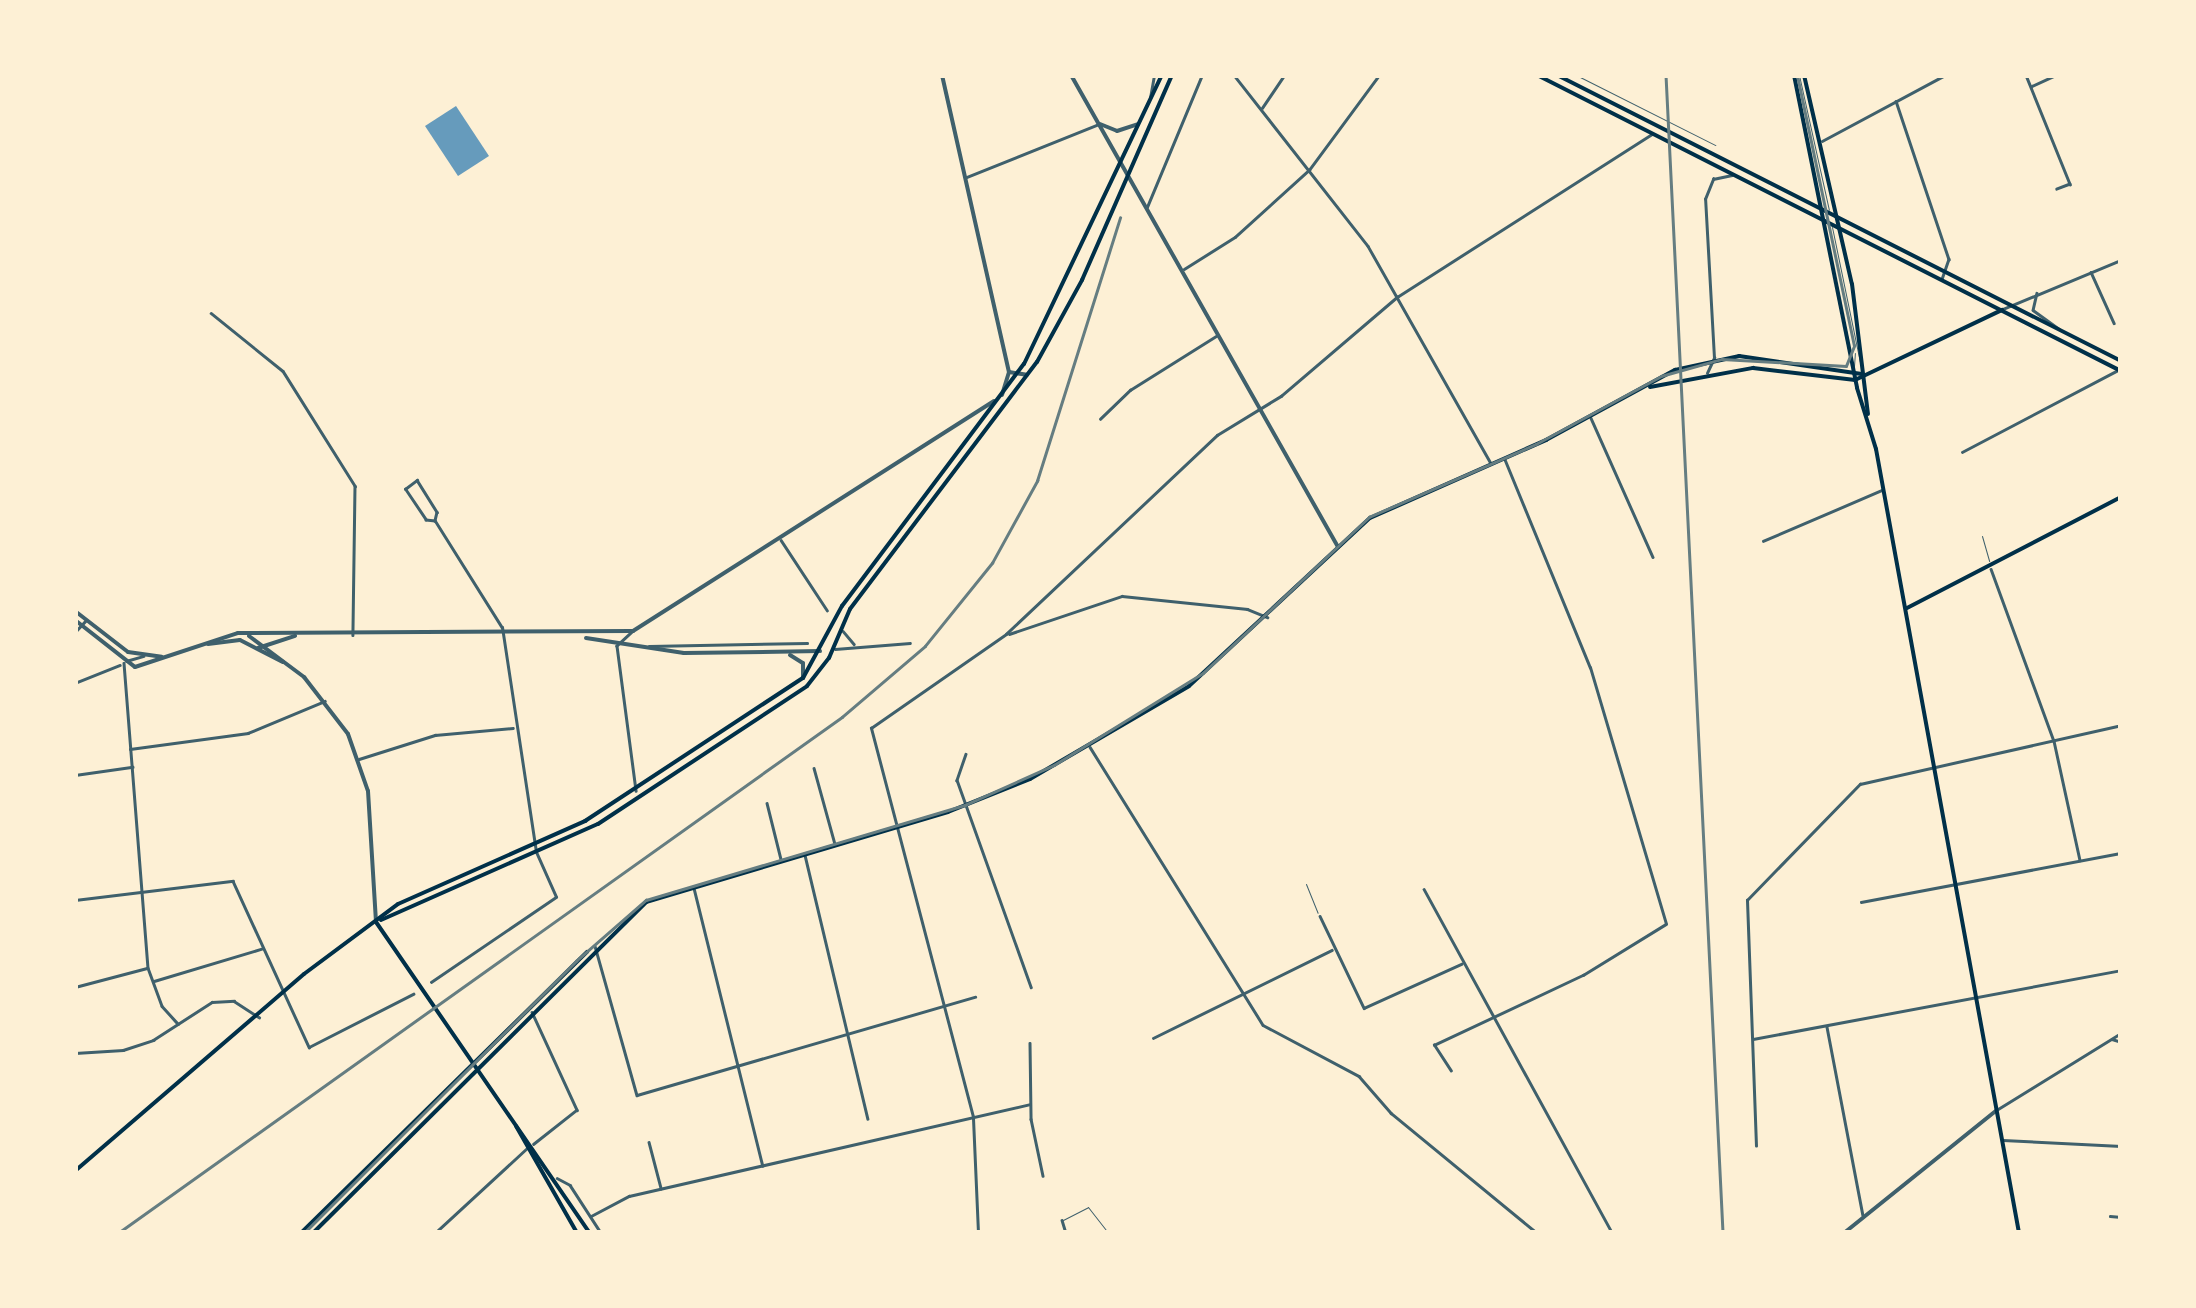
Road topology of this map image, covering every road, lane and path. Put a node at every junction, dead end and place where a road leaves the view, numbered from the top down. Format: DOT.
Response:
graph roads {
  1 [pos="942,75"];
  2 [pos="1071,75"];
  3 [pos="1154,75"];
  4 [pos="1162,75"];
  5 [pos="1172,75"];
  6 [pos="1202,75"];
  7 [pos="1234,75"];
  8 [pos="1284,75"];
  9 [pos="1379,75"];
  10 [pos="1537,75"];
  11 [pos="1557,75"];
  12 [pos="1576,75"];
  13 [pos="1799,75"];
  14 [pos="1945,75"];
  15 [pos="2026,75"];
  16 [pos="2056,75"];
  17 [pos="2031,86"];
  18 [pos="1896,101"];
  19 [pos="1150,102"];
  20 [pos="1261,110"];
  21 [pos="1142,122"];
  22 [pos="1099,124"];
  23 [pos="1652,134"];
  24 [pos="1821,142"];
  25 [pos="1715,145"];
  26 [pos="1122,166"];
  27 [pos="1309,170"];
  28 [pos="1734,176"];
  29 [pos="1128,177"];
  30 [pos="966,178"];
  31 [pos="2057,190"];
  32 [pos="1145,206"];
  33 [pos="1827,210"];
  34 [pos="1838,216"];
  35 [pos="1828,222"];
  36 [pos="1840,227"];
  37 [pos="2121,260"];
  38 [pos="1946,271"];
  39 [pos="2090,271"];
  40 [pos="1180,272"];
  41 [pos="1942,279"];
  42 [pos="2038,292"];
  43 [pos="1397,297"];
  44 [pos="2010,304"];
  45 [pos="2002,310"];
  46 [pos="211,313"];
  47 [pos="2114,323"];
  48 [pos="2060,330"];
  49 [pos="1218,335"];
  50 [pos="1856,349"];
  51 [pos="1851,357"];
  52 [pos="1714,358"];
  53 [pos="2121,361"];
  54 [pos="1836,368"];
  55 [pos="2120,370"];
  56 [pos="1008,372"];
  57 [pos="1854,372"];
  58 [pos="1030,374"];
  59 [pos="1707,374"];
  60 [pos="1864,375"];
  61 [pos="1017,376"];
  62 [pos="1855,380"];
  63 [pos="1642,389"];
  64 [pos="1007,393"];
  65 [pos="1260,410"];
  66 [pos="1591,417"];
  67 [pos="1868,418"];
  68 [pos="1100,419"];
  69 [pos="1962,452"];
  70 [pos="1504,459"];
  71 [pos="1492,464"];
  72 [pos="1884,490"];
  73 [pos="2121,496"];
  74 [pos="435,521"];
  75 [pos="1982,536"];
  76 [pos="780,539"];
  77 [pos="1763,540"];
  78 [pos="1338,546"];
  79 [pos="1654,558"];
  80 [pos="1991,569"];
  81 [pos="1907,608"];
  82 [pos="828,610"];
  83 [pos="75,611"];
  84 [pos="1267,618"];
  85 [pos="87,619"];
  86 [pos="75,620"];
  87 [pos="81,625"];
  88 [pos="842,626"];
  89 [pos="633,631"];
  90 [pos="75,632"];
  91 [pos="245,634"];
  92 [pos="274,634"];
  93 [pos="1006,634"];
  94 [pos="299,635"];
  95 [pos="354,635"];
  96 [pos="503,636"];
  97 [pos="579,636"];
  98 [pos="773,643"];
  99 [pos="910,643"];
  100 [pos="806,644"];
  101 [pos="117,645"];
  102 [pos="199,645"];
  103 [pos="261,645"];
  104 [pos="855,645"];
  105 [pos="617,646"];
  106 [pos="834,649"];
  107 [pos="634,650"];
  108 [pos="820,651"];
  109 [pos="781,654"];
  110 [pos="146,656"];
  111 [pos="162,657"];
  112 [pos="124,663"];
  113 [pos="802,678"];
  114 [pos="75,683"];
  115 [pos="325,701"];
  116 [pos="2121,724"];
  117 [pos="512,728"];
  118 [pos="2054,741"];
  119 [pos="1090,747"];
  120 [pos="130,748"];
  121 [pos="966,754"];
  122 [pos="359,759"];
  123 [pos="1934,764"];
  124 [pos="132,766"];
  125 [pos="814,768"];
  126 [pos="75,774"];
  127 [pos="636,791"];
  128 [pos="767,803"];
  129 [pos="965,806"];
  130 [pos="897,827"];
  131 [pos="535,843"];
  132 [pos="835,845"];
  133 [pos="536,852"];
  134 [pos="2121,853"];
  135 [pos="805,854"];
  136 [pos="2080,860"];
  137 [pos="782,861"];
  138 [pos="1306,884"];
  139 [pos="694,886"];
  140 [pos="1957,886"];
  141 [pos="1424,889"];
  142 [pos="144,890"];
  143 [pos="75,900"];
  144 [pos="1861,902"];
  145 [pos="1320,916"];
  146 [pos="376,922"];
  147 [pos="595,946"];
  148 [pos="262,948"];
  149 [pos="1333,949"];
  150 [pos="1462,963"];
  151 [pos="148,968"];
  152 [pos="2121,970"];
  153 [pos="152,982"];
  154 [pos="431,982"];
  155 [pos="75,987"];
  156 [pos="1031,987"];
  157 [pos="287,992"];
  158 [pos="1238,992"];
  159 [pos="413,994"];
  160 [pos="975,997"];
  161 [pos="1977,998"];
  162 [pos="946,1005"];
  163 [pos="532,1012"];
  164 [pos="259,1016"];
  165 [pos="1492,1021"];
  166 [pos="178,1024"];
  167 [pos="1827,1025"];
  168 [pos="852,1032"];
  169 [pos="2121,1033"];
  170 [pos="1154,1038"];
  171 [pos="2111,1039"];
  172 [pos="1752,1040"];
  173 [pos="2121,1042"];
  174 [pos="1030,1044"];
  175 [pos="75,1053"];
  176 [pos="471,1060"];
  177 [pos="740,1066"];
  178 [pos="477,1068"];
  179 [pos="1452,1071"];
  180 [pos="1030,1104"];
  181 [pos="1997,1110"];
  182 [pos="973,1117"];
  183 [pos="868,1119"];
  184 [pos="514,1122"];
  185 [pos="2003,1140"];
  186 [pos="649,1142"];
  187 [pos="534,1144"];
  188 [pos="1756,1146"];
  189 [pos="2121,1146"];
  190 [pos="526,1148"];
  191 [pos="764,1166"];
  192 [pos="75,1171"];
  193 [pos="1043,1176"];
  194 [pos="557,1178"];
  195 [pos="661,1190"];
  196 [pos="591,1216"];
  197 [pos="2110,1216"];
  198 [pos="2121,1218"];
  199 [pos="1062,1220"];
  200 [pos="1863,1220"];
  201 [pos="301,1233"];
  202 [pos="313,1233"];
  203 [pos="436,1233"];
  204 [pos="577,1233"];
  205 [pos="590,1233"];
  206 [pos="601,1233"];
  207 [pos="978,1233"];
  208 [pos="1066,1233"];
  209 [pos="1108,1233"];
  210 [pos="1537,1233"];
  211 [pos="1612,1233"];
  212 [pos="1844,1233"];
  213 [pos="2019,1233"];
  1 -- 30 [label="street"];
  2 -- 22 [label="street"];
  3 -- 19 [label="street"];
  4 -- 19 [label="main road"];
  5 -- 29 [label="main road"];
  6 -- 32 [label="street"];
  7 -- 20 [label="street"];
  8 -- 20 [label="street"];
  9 -- 27 [label="street"];
  10 -- 23 [label="main road"];
  11 -- 33 [label="main road"];
  12 -- 25 [label="lane"];
  13 -- 24 [label="main road"];
  13 -- 33 [label="main road"];
  13 -- 33 [label="lane"];
  14 -- 18 [label="street"];
  15 -- 17 [label="street"];
  16 -- 17 [label="street"];
  17 -- 31 [label="street"];
  18 -- 24 [label="street"];
  18 -- 38 [label="street"];
  19 -- 21 [label="main road"];
  20 -- 27 [label="street"];
  21 -- 22 [label="street"];
  21 -- 26 [label="main road"];
  22 -- 26 [label="street"];
  22 -- 30 [label="street"];
  23 -- 28 [label="main road"];
  23 -- 43 [label="street"];
  24 -- 34 [label="main road"];
  26 -- 29 [label="street"];
  26 -- 61 [label="main road"];
  27 -- 40 [label="street"];
  27 -- 43 [label="street"];
  28 -- 35 [label="main road"];
  28 -- 52 [label="street"];
  29 -- 32 [label="street"];
  29 -- 58 [label="main road"];
  30 -- 56 [label="street"];
  32 -- 40 [label="street"];
  33 -- 34 [label="main road"];
  33 -- 35 [label="main road"];
  34 -- 36 [label="main road"];
  34 -- 38 [label="main road"];
  35 -- 36 [label="main road"];
  35 -- 50 [label="lane"];
  35 -- 51 [label="main road"];
  36 -- 41 [label="main road"];
  36 -- 60 [label="main road"];
  37 -- 39 [label="street"];
  38 -- 41 [label="street"];
  38 -- 44 [label="main road"];
  39 -- 42 [label="street"];
  39 -- 47 [label="street"];
  40 -- 49 [label="street"];
  41 -- 45 [label="main road"];
  42 -- 44 [label="street"];
  42 -- 48 [label="street"];
  43 -- 65 [label="street"];
  43 -- 71 [label="street"];
  44 -- 45 [label="street"];
  44 -- 48 [label="main road"];
  45 -- 55 [label="main road"];
  45 -- 60 [label="main road"];
  46 -- 95 [label="street"];
  48 -- 53 [label="main road"];
  49 -- 65 [label="street"];
  49 -- 68 [label="street"];
  50 -- 57 [label="lane"];
  50 -- 60 [label="lane"];
  51 -- 54 [label="main road"];
  51 -- 57 [label="main road"];
  52 -- 54 [label="main road"];
  52 -- 59 [label="street"];
  52 -- 63 [label="main road"];
  54 -- 57 [label="main road"];
  55 -- 69 [label="street"];
  56 -- 61 [label="street"];
  56 -- 64 [label="street"];
  57 -- 60 [label="main road"];
  57 -- 62 [label="main road"];
  58 -- 61 [label="street"];
  58 -- 88 [label="main road"];
  59 -- 62 [label="main road"];
  59 -- 63 [label="main road"];
  60 -- 62 [label="main road"];
  60 -- 67 [label="main road"];
  61 -- 64 [label="main road"];
  62 -- 67 [label="main road"];
  63 -- 66 [label="main road"];
  64 -- 76 [label="street"];
  64 -- 108 [label="main road"];
  65 -- 78 [label="street"];
  65 -- 93 [label="street"];
  66 -- 70 [label="main road"];
  66 -- 79 [label="street"];
  67 -- 72 [label="main road"];
  70 -- 71 [label="main road"];
  70 -- 165 [label="street"];
  71 -- 78 [label="main road"];
  72 -- 77 [label="street"];
  72 -- 81 [label="main road"];
  73 -- 80 [label="main road"];
  74 -- 74 [label="street"];
  74 -- 96 [label="street"];
  75 -- 80 [label="lane"];
  76 -- 82 [label="street"];
  76 -- 89 [label="street"];
  78 -- 84 [label="main road"];
  80 -- 81 [label="main road"];
  80 -- 118 [label="street"];
  81 -- 123 [label="main road"];
  83 -- 85 [label="street"];
  84 -- 93 [label="street"];
  84 -- 119 [label="main road"];
  85 -- 87 [label="street"];
  85 -- 101 [label="street"];
  86 -- 87 [label="street"];
  87 -- 90 [label="street"];
  87 -- 112 [label="street"];
  88 -- 104 [label="street"];
  88 -- 106 [label="main road"];
  89 -- 97 [label="street"];
  89 -- 105 [label="street"];
  91 -- 92 [label="street"];
  91 -- 102 [label="street"];
  91 -- 103 [label="street"];
  92 -- 94 [label="street"];
  92 -- 103 [label="street"];
  93 -- 130 [label="street"];
  94 -- 95 [label="street"];
  94 -- 103 [label="street"];
  95 -- 96 [label="street"];
  96 -- 97 [label="street"];
  96 -- 117 [label="street"];
  97 -- 105 [label="street"];
  98 -- 100 [label="street"];
  98 -- 107 [label="street"];
  98 -- 109 [label="street"];
  99 -- 104 [label="street"];
  101 -- 110 [label="street"];
  101 -- 112 [label="street"];
  102 -- 103 [label="street"];
  102 -- 111 [label="street"];
  103 -- 115 [label="street"];
  104 -- 106 [label="street"];
  105 -- 107 [label="street"];
  105 -- 127 [label="street"];
  106 -- 108 [label="main road"];
  106 -- 133 [label="main road"];
  107 -- 109 [label="street"];
  108 -- 109 [label="street"];
  108 -- 113 [label="main road"];
  109 -- 113 [label="street"];
  110 -- 111 [label="street"];
  110 -- 112 [label="street"];
  111 -- 112 [label="street"];
  112 -- 114 [label="street"];
  112 -- 120 [label="street"];
  113 -- 127 [label="main road"];
  115 -- 120 [label="street"];
  115 -- 122 [label="street"];
  116 -- 118 [label="street"];
  117 -- 122 [label="street"];
  117 -- 131 [label="street"];
  118 -- 123 [label="street"];
  118 -- 136 [label="street"];
  119 -- 129 [label="main road"];
  119 -- 158 [label="street"];
  120 -- 124 [label="street"];
  121 -- 129 [label="street"];
  122 -- 146 [label="street"];
  123 -- 140 [label="main road"];
  123 -- 172 [label="street"];
  124 -- 126 [label="street"];
  124 -- 142 [label="street"];
  125 -- 132 [label="street"];
  127 -- 131 [label="main road"];
  128 -- 137 [label="street"];
  129 -- 130 [label="main road"];
  129 -- 156 [label="street"];
  130 -- 132 [label="main road"];
  130 -- 162 [label="street"];
  131 -- 133 [label="street"];
  131 -- 146 [label="main road"];
  132 -- 135 [label="main road"];
  133 -- 146 [label="main road"];
  133 -- 154 [label="street"];
  134 -- 136 [label="street"];
  135 -- 137 [label="main road"];
  135 -- 168 [label="street"];
  136 -- 140 [label="street"];
  137 -- 139 [label="main road"];
  138 -- 145 [label="lane"];
  139 -- 147 [label="main road"];
  139 -- 177 [label="street"];
  140 -- 144 [label="street"];
  140 -- 161 [label="main road"];
  141 -- 150 [label="street"];
  142 -- 143 [label="street"];
  142 -- 148 [label="street"];
  142 -- 151 [label="street"];
  145 -- 149 [label="street"];
  146 -- 157 [label="main road"];
  146 -- 176 [label="main road"];
  147 -- 163 [label="main road"];
  147 -- 176 [label="main road"];
  147 -- 177 [label="street"];
  148 -- 153 [label="street"];
  148 -- 157 [label="street"];
  149 -- 150 [label="street"];
  149 -- 158 [label="street"];
  150 -- 165 [label="street"];
  151 -- 153 [label="street"];
  151 -- 155 [label="street"];
  152 -- 161 [label="street"];
  153 -- 166 [label="street"];
  157 -- 159 [label="street"];
  157 -- 164 [label="main road"];
  158 -- 170 [label="street"];
  158 -- 210 [label="street"];
  160 -- 162 [label="street"];
  161 -- 167 [label="street"];
  161 -- 181 [label="main road"];
  162 -- 168 [label="street"];
  162 -- 182 [label="street"];
  163 -- 178 [label="main road"];
  163 -- 187 [label="street"];
  164 -- 166 [label="street"];
  164 -- 192 [label="main road"];
  165 -- 179 [label="street"];
  165 -- 211 [label="street"];
  166 -- 175 [label="street"];
  167 -- 172 [label="street"];
  167 -- 200 [label="street"];
  168 -- 177 [label="street"];
  168 -- 183 [label="street"];
  169 -- 171 [label="street"];
  171 -- 173 [label="street"];
  171 -- 181 [label="street"];
  172 -- 188 [label="street"];
  174 -- 180 [label="street"];
  176 -- 178 [label="main road"];
  176 -- 201 [label="main road"];
  177 -- 191 [label="street"];
  178 -- 184 [label="main road"];
  178 -- 202 [label="main road"];
  180 -- 182 [label="street"];
  180 -- 193 [label="street"];
  181 -- 185 [label="main road"];
  181 -- 200 [label="street"];
  182 -- 191 [label="street"];
  182 -- 207 [label="street"];
  184 -- 187 [label="main road"];
  184 -- 190 [label="main road"];
  185 -- 189 [label="street"];
  185 -- 213 [label="main road"];
  186 -- 195 [label="street"];
  187 -- 194 [label="main road"];
  190 -- 203 [label="street"];
  190 -- 204 [label="main road"];
  191 -- 195 [label="street"];
  194 -- 196 [label="street"];
  194 -- 205 [label="main road"];
  195 -- 196 [label="street"];
  196 -- 206 [label="street"];
  197 -- 198 [label="street"];
  199 -- 208 [label="street"];
  199 -- 209 [label="lane"];
  200 -- 212 [label="street"];
}
